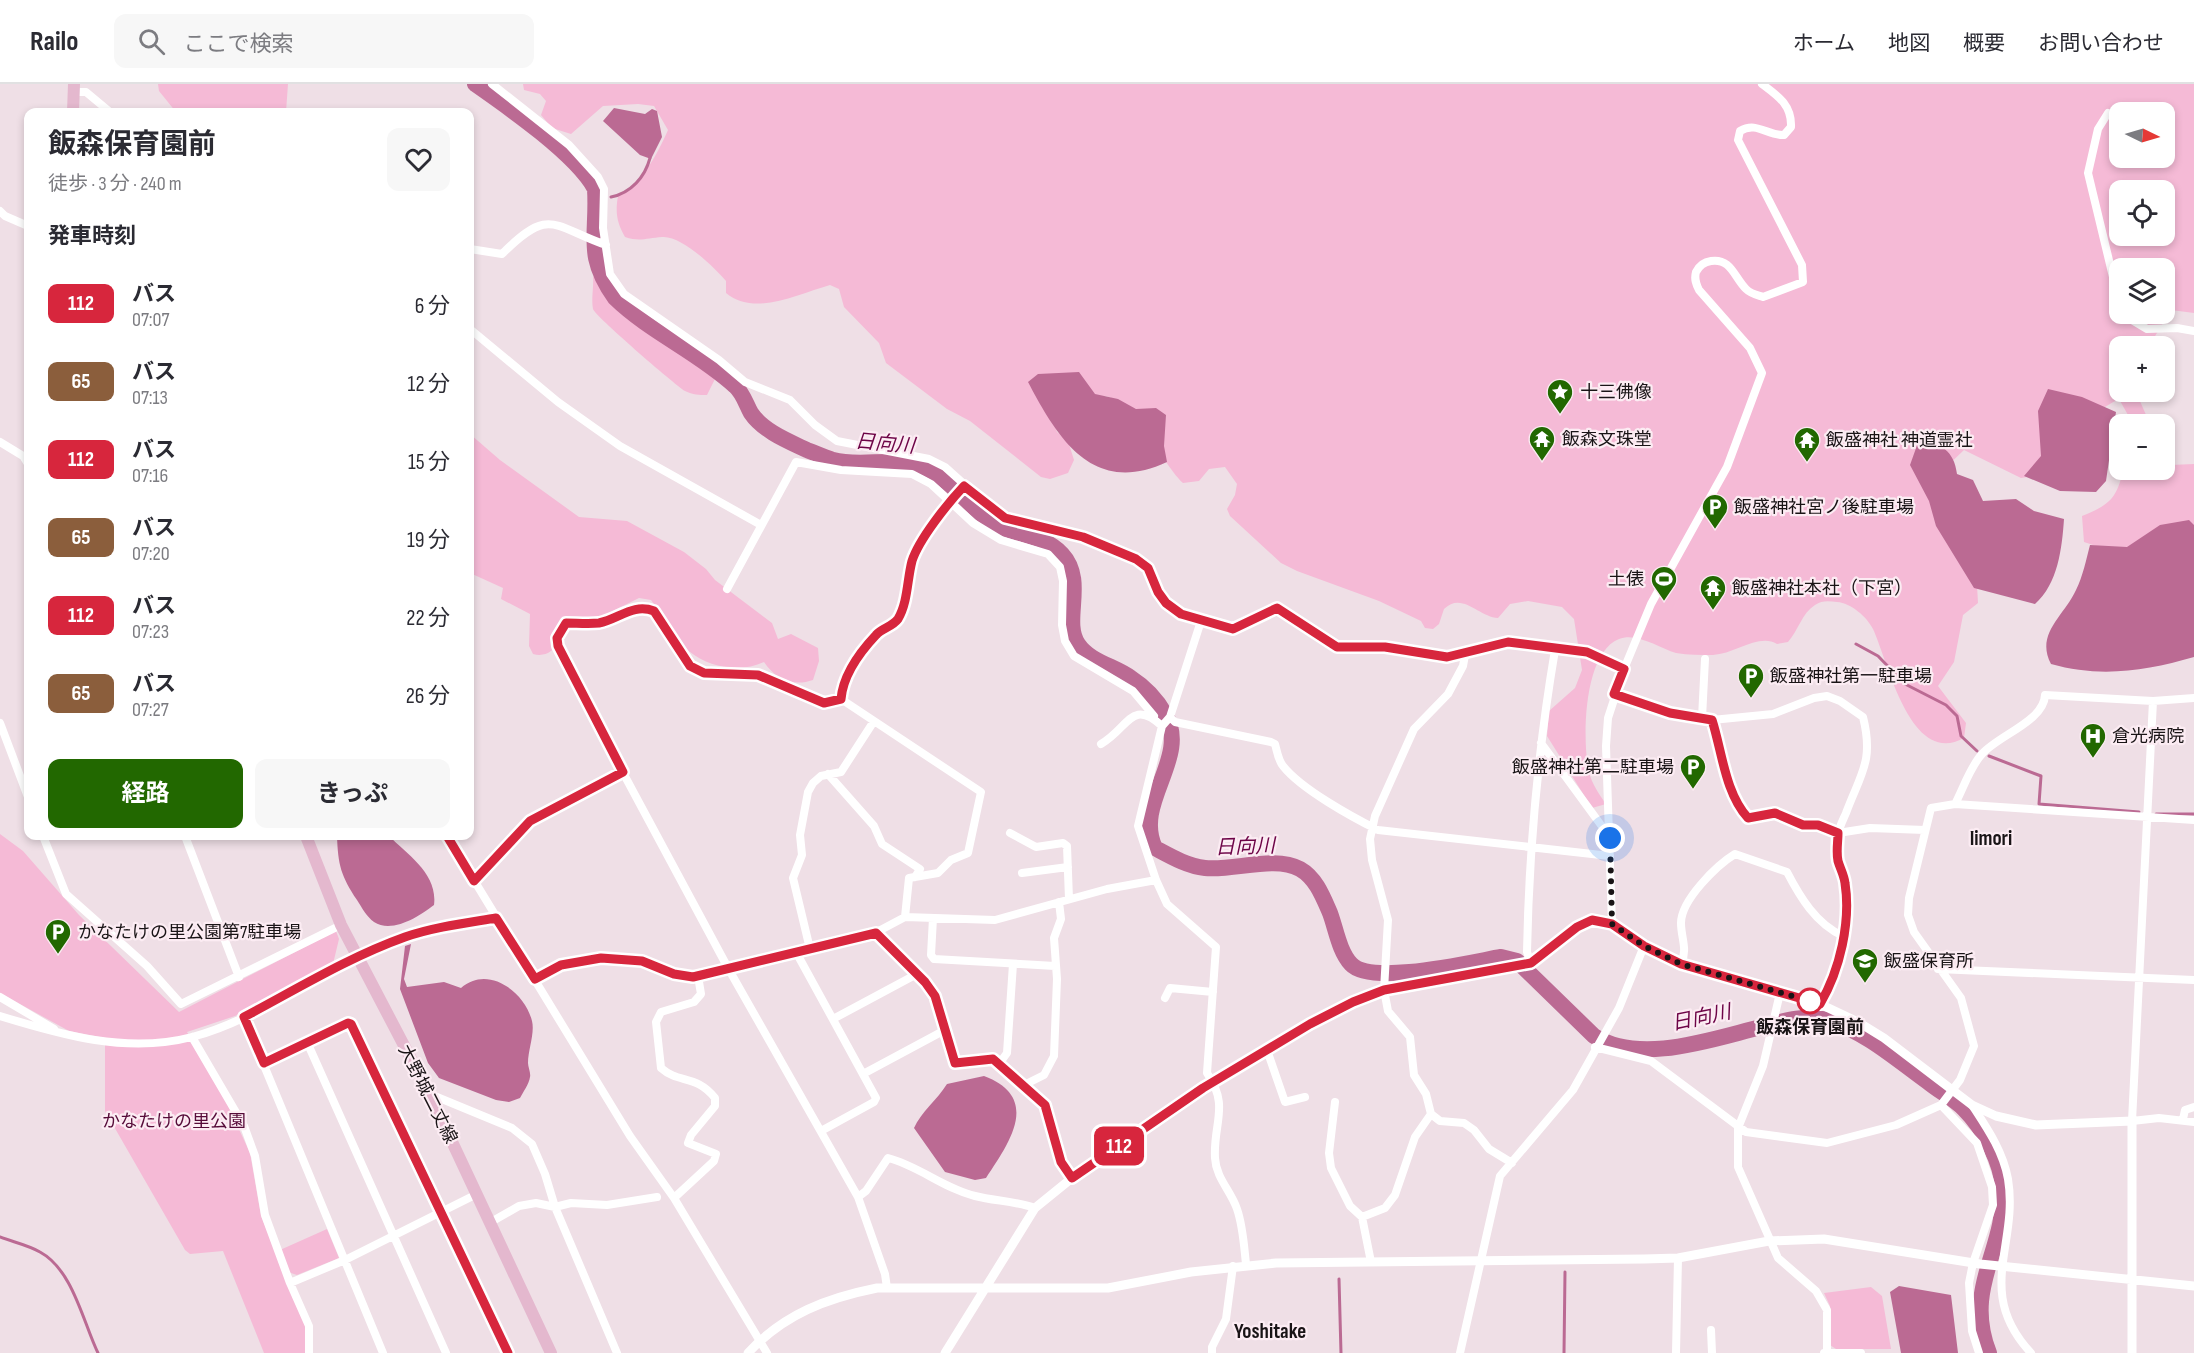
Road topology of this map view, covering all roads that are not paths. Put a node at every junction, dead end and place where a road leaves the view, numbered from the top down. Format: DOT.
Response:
graph roads {
  1 [pos="492,84"];
  2 [pos="1762,84"];
  3 [pos="74,88"];
  4 [pos="73,108"];
  5 [pos="105,108"];
  6 [pos="2108,113"];
  7 [pos="0,211"];
  8 [pos="24,224"];
  9 [pos="606,245"];
  10 [pos="474,250"];
  11 [pos="2109,260"];
  12 [pos="2139,324"];
  13 [pos="474,331"];
  14 [pos="2194,331"];
  15 [pos="0,442"];
  16 [pos="24,458"];
  17 [pos="964,486"];
  18 [pos="948,502"];
  19 [pos="761,525"];
  20 [pos="727,589"];
  21 [pos="1201,621"];
  22 [pos="1555,650"];
  23 [pos="1465,655"];
  24 [pos="1705,659"];
  25 [pos="1624,669"];
  26 [pos="1614,694"];
  27 [pos="2194,698"];
  28 [pos="841,699"];
  29 [pos="2153,701"];
  30 [pos="1154,717"];
  31 [pos="1170,717"];
  32 [pos="1702,718"];
  33 [pos="1712,720"];
  34 [pos="874,721"];
  35 [pos="0,723"];
  36 [pos="1162,726"];
  37 [pos="1541,743"];
  38 [pos="1101,744"];
  39 [pos="623,772"];
  40 [pos="828,774"];
  41 [pos="24,786"];
  42 [pos="1955,804"];
  43 [pos="2146,816"];
  44 [pos="2194,820"];
  45 [pos="1373,828"];
  46 [pos="1926,830"];
  47 [pos="1010,833"];
  48 [pos="1838,833"];
  49 [pos="1610,838"];
  50 [pos="45,840"];
  51 [pos="187,840"];
  52 [pos="308,840"];
  53 [pos="449,840"];
  54 [pos="1531,846"];
  55 [pos="1610,856"];
  56 [pos="1068,867"];
  57 [pos="1022,873"];
  58 [pos="915,877"];
  59 [pos="1156,880"];
  60 [pos="474,881"];
  61 [pos="1069,899"];
  62 [pos="1059,902"];
  63 [pos="496,918"];
  64 [pos="905,918"];
  65 [pos="933,918"];
  66 [pos="1612,924"];
  67 [pos="341,925"];
  68 [pos="876,933"];
  69 [pos="1842,936"];
  70 [pos="1644,946"];
  71 [pos="810,949"];
  72 [pos="796,952"];
  73 [pos="357,958"];
  74 [pos="1013,963"];
  75 [pos="1529,963"];
  76 [pos="1681,964"];
  77 [pos="1056,966"];
  78 [pos="728,968"];
  79 [pos="1938,969"];
  80 [pos="917,974"];
  81 [pos="698,976"];
  82 [pos="238,977"];
  83 [pos="2138,977"];
  84 [pos="535,979"];
  85 [pos="2194,980"];
  86 [pos="1384,986"];
  87 [pos="1213,992"];
  88 [pos="1780,993"];
  89 [pos="0,998"];
  90 [pos="1166,998"];
  91 [pos="1820,1004"];
  92 [pos="0,1017"];
  93 [pos="244,1017"];
  94 [pos="833,1020"];
  95 [pos="945,1030"];
  96 [pos="58,1032"];
  97 [pos="192,1037"];
  98 [pos="307,1042"];
  99 [pos="1595,1047"];
  100 [pos="1267,1050"];
  101 [pos="264,1063"];
  102 [pos="999,1064"];
  103 [pos="863,1074"];
  104 [pos="1213,1082"];
  105 [pos="1024,1085"];
  106 [pos="1952,1090"];
  107 [pos="1305,1097"];
  108 [pos="432,1099"];
  109 [pos="1335,1102"];
  110 [pos="1941,1105"];
  111 [pos="1972,1105"];
  112 [pos="2194,1107"];
  113 [pos="1431,1114"];
  114 [pos="2183,1119"];
  115 [pos="2132,1121"];
  116 [pos="2194,1122"];
  117 [pos="1738,1128"];
  118 [pos="820,1131"];
  119 [pos="1512,1163"];
  120 [pos="1072,1178"];
  121 [pos="477,1194"];
  122 [pos="657,1197"];
  123 [pos="858,1197"];
  124 [pos="674,1198"];
  125 [pos="555,1208"];
  126 [pos="1035,1208"];
  127 [pos="442,1211"];
  128 [pos="1362,1217"];
  129 [pos="491,1222"];
  130 [pos="394,1235"];
  131 [pos="1769,1241"];
  132 [pos="1678,1258"];
  133 [pos="345,1260"];
  134 [pos="1480,1261"];
  135 [pos="1371,1262"];
  136 [pos="1246,1264"];
  137 [pos="1976,1264"];
  138 [pos="1233,1266"];
  139 [pos="1999,1267"];
  140 [pos="2132,1280"];
  141 [pos="290,1283"];
  142 [pos="2194,1286"];
  143 [pos="887,1288"];
  144 [pos="984,1288"];
  145 [pos="1710,1330"];
  146 [pos="759,1341"];
  147 [pos="309,1353"];
  148 [pos="383,1353"];
  149 [pos="446,1353"];
  150 [pos="508,1353"];
  151 [pos="551,1353"];
  152 [pos="617,1353"];
  153 [pos="748,1353"];
  154 [pos="767,1353"];
  155 [pos="945,1353"];
  156 [pos="1212,1353"];
  157 [pos="1460,1353"];
  158 [pos="1676,1353"];
  159 [pos="1712,1353"];
  160 [pos="1825,1353"];
  161 [pos="1861,1353"];
  162 [pos="1978,1353"];
  163 [pos="2031,1353"];
  164 [pos="2132,1353"];
  1 -- 9 [label="street"];
  2 -- 25 [label="street"];
  3 -- 4 [label="main road"];
  3 -- 5 [label="street"];
  6 -- 11 [label="street"];
  7 -- 8 [label="street"];
  9 -- 10 [label="street"];
  9 -- 17 [label="street"];
  12 -- 14 [label="street"];
  13 -- 19 [label="street"];
  15 -- 16 [label="street"];
  17 -- 18 [label="street"];
  17 -- 21 [label="street"];
  18 -- 19 [label="street"];
  18 -- 28 [label="street"];
  18 -- 30 [label="street"];
  19 -- 20 [label="street"];
  21 -- 23 [label="street"];
  21 -- 31 [label="street"];
  22 -- 23 [label="street"];
  22 -- 25 [label="street"];
  22 -- 37 [label="street"];
  23 -- 45 [label="street"];
  24 -- 32 [label="street"];
  25 -- 26 [label="street"];
  26 -- 32 [label="street"];
  26 -- 49 [label="street"];
  27 -- 29 [label="street"];
  28 -- 34 [label="street"];
  28 -- 39 [label="street"];
  29 -- 42 [label="street"];
  29 -- 43 [label="street"];
  30 -- 36 [label="street"];
  30 -- 38 [label="street"];
  31 -- 36 [label="street"];
  31 -- 45 [label="street"];
  32 -- 33 [label="street"];
  33 -- 48 [label="street"];
  33 -- 48 [label="street"];
  34 -- 40 [label="street"];
  34 -- 58 [label="street"];
  35 -- 41 [label="street"];
  36 -- 59 [label="street"];
  37 -- 49 [label="street"];
  37 -- 54 [label="street"];
  39 -- 60 [label="street"];
  39 -- 78 [label="street"];
  40 -- 58 [label="street"];
  40 -- 71 [label="street"];
  42 -- 43 [label="street"];
  42 -- 46 [label="street"];
  43 -- 44 [label="street"];
  43 -- 83 [label="street"];
  45 -- 54 [label="street"];
  45 -- 86 [label="street"];
  46 -- 48 [label="street"];
  46 -- 79 [label="street"];
  47 -- 56 [label="street"];
  48 -- 69 [label="street"];
  49 -- 55 [label="street"];
  50 -- 82 [label="street"];
  51 -- 82 [label="street"];
  52 -- 67 [label="main road, 大野城二丈線"];
  53 -- 60 [label="street"];
  54 -- 55 [label="street"];
  54 -- 75 [label="street"];
  55 -- 66 [label="street"];
  56 -- 57 [label="street"];
  56 -- 61 [label="street"];
  58 -- 64 [label="street"];
  59 -- 61 [label="street"];
  59 -- 87 [label="street"];
  60 -- 63 [label="street"];
  61 -- 62 [label="street"];
  62 -- 65 [label="street"];
  62 -- 77 [label="street"];
  63 -- 73 [label="street"];
  63 -- 84 [label="street"];
  64 -- 65 [label="street"];
  64 -- 68 [label="street"];
  65 -- 74 [label="street"];
  66 -- 70 [label="street"];
  66 -- 75 [label="street"];
  67 -- 73 [label="main road, 大野城二丈線"];
  67 -- 82 [label="street"];
  68 -- 71 [label="street"];
  68 -- 80 [label="street"];
  69 -- 76 [label="street"];
  69 -- 91 [label="street"];
  70 -- 76 [label="street"];
  70 -- 99 [label="street"];
  71 -- 72 [label="street"];
  72 -- 78 [label="street"];
  72 -- 94 [label="street"];
  73 -- 93 [label="street"];
  73 -- 108 [label="main road, 大野城二丈線"];
  74 -- 77 [label="street"];
  74 -- 102 [label="street"];
  75 -- 86 [label="street"];
  76 -- 88 [label="street"];
  77 -- 105 [label="street"];
  78 -- 81 [label="street"];
  78 -- 118 [label="street"];
  79 -- 83 [label="street"];
  79 -- 106 [label="street"];
  80 -- 94 [label="street"];
  80 -- 95 [label="street"];
  81 -- 84 [label="street"];
  81 -- 124 [label="street"];
  83 -- 85 [label="street"];
  83 -- 115 [label="street"];
  84 -- 124 [label="street"];
  86 -- 100 [label="street"];
  86 -- 113 [label="street"];
  87 -- 90 [label="street"];
  87 -- 104 [label="street"];
  88 -- 91 [label="street"];
  88 -- 117 [label="street"];
  89 -- 96 [label="street"];
  91 -- 106 [label="street"];
  92 -- 96 [label="street"];
  93 -- 97 [label="street"];
  93 -- 101 [label="street"];
  94 -- 103 [label="street"];
  95 -- 102 [label="street"];
  95 -- 103 [label="street"];
  96 -- 97 [label="street"];
  97 -- 141 [label="street"];
  98 -- 101 [label="street"];
  98 -- 127 [label="street"];
  98 -- 130 [label="street"];
  99 -- 117 [label="street"];
  99 -- 119 [label="street"];
  100 -- 104 [label="street"];
  100 -- 107 [label="street"];
  101 -- 133 [label="street"];
  102 -- 105 [label="street"];
  103 -- 118 [label="street"];
  104 -- 120 [label="street"];
  104 -- 136 [label="street"];
  105 -- 120 [label="street"];
  106 -- 110 [label="street"];
  106 -- 111 [label="street"];
  108 -- 121 [label="main road, 大野城二丈線"];
  108 -- 125 [label="street"];
  109 -- 128 [label="street"];
  110 -- 117 [label="street"];
  110 -- 137 [label="street"];
  111 -- 115 [label="street"];
  111 -- 139 [label="street"];
  112 -- 114 [label="street"];
  113 -- 119 [label="street"];
  113 -- 128 [label="street"];
  114 -- 115 [label="street"];
  114 -- 116 [label="street"];
  115 -- 140 [label="street"];
  117 -- 131 [label="street"];
  118 -- 123 [label="street"];
  119 -- 134 [label="street"];
  120 -- 126 [label="street"];
  121 -- 127 [label="street"];
  121 -- 129 [label="main road, 大野城二丈線"];
  122 -- 125 [label="street"];
  123 -- 126 [label="street"];
  123 -- 143 [label="street"];
  124 -- 146 [label="street"];
  125 -- 129 [label="street"];
  125 -- 152 [label="street"];
  126 -- 144 [label="street"];
  127 -- 130 [label="street"];
  127 -- 150 [label="street"];
  128 -- 135 [label="street"];
  129 -- 151 [label="main road, 大野城二丈線"];
  130 -- 133 [label="street"];
  130 -- 149 [label="street"];
  131 -- 132 [label="street"];
  131 -- 137 [label="street"];
  131 -- 160 [label="street"];
  132 -- 134 [label="street"];
  132 -- 158 [label="street"];
  133 -- 141 [label="street"];
  133 -- 148 [label="street"];
  134 -- 135 [label="street"];
  134 -- 157 [label="street"];
  135 -- 136 [label="street"];
  136 -- 138 [label="street"];
  137 -- 139 [label="street"];
  137 -- 162 [label="street"];
  138 -- 144 [label="street"];
  138 -- 156 [label="street"];
  139 -- 140 [label="street"];
  139 -- 163 [label="street"];
  140 -- 142 [label="street"];
  140 -- 164 [label="street"];
  141 -- 147 [label="street"];
  143 -- 144 [label="street"];
  143 -- 146 [label="street"];
  144 -- 155 [label="street"];
  145 -- 159 [label="street"];
  146 -- 153 [label="street"];
  146 -- 154 [label="street"];
  160 -- 161 [label="street"];
}
